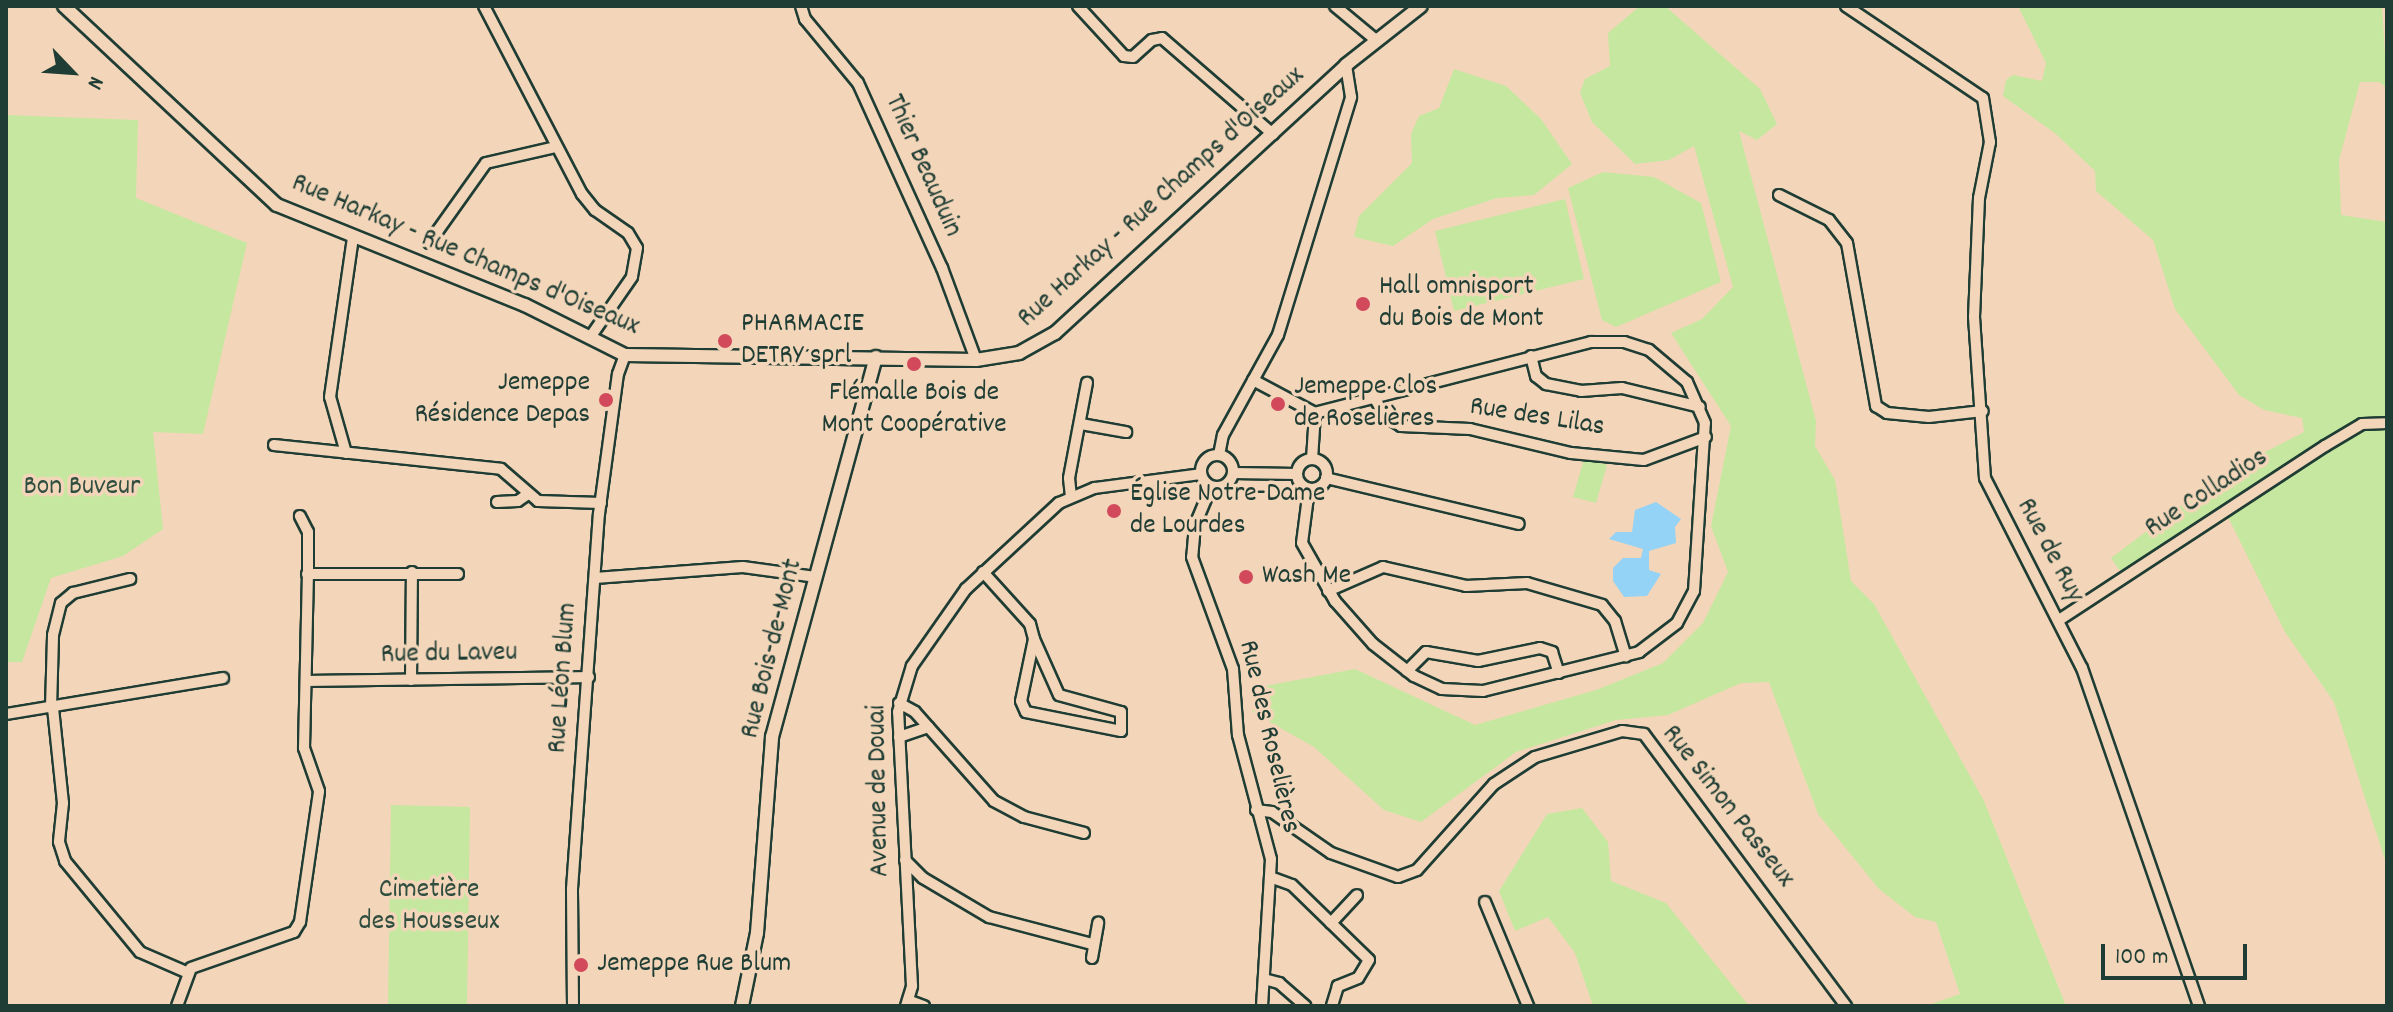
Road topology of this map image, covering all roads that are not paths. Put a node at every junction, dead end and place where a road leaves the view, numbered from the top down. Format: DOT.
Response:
graph roads {
  1 [pos="64,6"];
  2 [pos="484,6"];
  3 [pos="801,6"];
  4 [pos="1078,6"];
  5 [pos="1335,6"];
  6 [pos="1421,6"];
  7 [pos="1846,6"];
  8 [pos="1376,40"];
  9 [pos="1346,65"];
  10 [pos="1273,134"];
  11 [pos="556,147"];
  12 [pos="1779,195"];
  13 [pos="353,238"];
  14 [pos="429,243"];
  15 [pos="591,336"];
  16 [pos="625,355"];
  17 [pos="1531,356"];
  18 [pos="876,357"];
  19 [pos="976,360"];
  20 [pos="1253,380"];
  21 [pos="1087,383"];
  22 [pos="1372,394"];
  23 [pos="1700,407"];
  24 [pos="1983,411"];
  25 [pos="1315,413"];
  26 [pos="2387,423"];
  27 [pos="1081,424"];
  28 [pos="1126,432"];
  29 [pos="1706,437"];
  30 [pos="274,445"];
  31 [pos="346,453"];
  32 [pos="1219,455"];
  33 [pos="1312,459"];
  34 [pos="1233,473"];
  35 [pos="1201,474"];
  36 [pos="1297,474"];
  37 [pos="1326,478"];
  38 [pos="1211,487"];
  39 [pos="1309,489"];
  40 [pos="528,494"];
  41 [pos="1071,497"];
  42 [pos="497,502"];
  43 [pos="601,503"];
  44 [pos="300,516"];
  45 [pos="1519,524"];
  46 [pos="412,572"];
  47 [pos="983,572"];
  48 [pos="307,574"];
  49 [pos="458,574"];
  50 [pos="816,577"];
  51 [pos="595,578"];
  52 [pos="130,579"];
  53 [pos="1328,591"];
  54 [pos="2059,620"];
  55 [pos="1034,639"];
  56 [pos="1626,656"];
  57 [pos="1407,671"];
  58 [pos="1559,673"];
  59 [pos="589,677"];
  60 [pos="223,678"];
  61 [pos="411,680"];
  62 [pos="310,681"];
  63 [pos="899,703"];
  64 [pos="52,708"];
  65 [pos="6,714"];
  66 [pos="928,727"];
  67 [pos="899,737"];
  68 [pos="1256,810"];
  69 [pos="1084,833"];
  70 [pos="905,860"];
  71 [pos="1270,877"];
  72 [pos="930,882"];
  73 [pos="1357,895"];
  74 [pos="907,897"];
  75 [pos="1485,902"];
  76 [pos="1098,923"];
  77 [pos="1331,923"];
  78 [pos="1092,944"];
  79 [pos="1092,958"];
  80 [pos="186,972"];
  81 [pos="1264,979"];
  82 [pos="908,1003"];
  83 [pos="177,1006"];
  84 [pos="573,1006"];
  85 [pos="742,1006"];
  86 [pos="924,1006"];
  87 [pos="1262,1006"];
  88 [pos="1305,1006"];
  89 [pos="1332,1006"];
  90 [pos="1528,1006"];
  91 [pos="1846,1006"];
  92 [pos="2199,1006"];
  1 -- 13 [label="street, Rue Harkay - Rue Champs d'Oiseaux"];
  2 -- 11 [label="street"];
  3 -- 19 [label="street, Thier Beauduin"];
  4 -- 10 [label="street"];
  5 -- 8 [label="street"];
  6 -- 8 [label="street, Rue Harkay - Rue Champs d'Oiseaux"];
  7 -- 24 [label="street, Rue de Ruy"];
  8 -- 9 [label="street, Rue Harkay - Rue Champs d'Oiseaux"];
  9 -- 10 [label="street, Rue Harkay - Rue Champs d'Oiseaux"];
  9 -- 20 [label="street"];
  10 -- 19 [label="street, Rue Harkay - Rue Champs d'Oiseaux"];
  11 -- 14 [label="street"];
  11 -- 15 [label="street"];
  12 -- 24 [label="street"];
  13 -- 15 [label="street, Rue Harkay - Rue Champs d'Oiseaux"];
  13 -- 31 [label="street"];
  15 -- 16 [label="street, Rue Harkay - Rue Champs d'Oiseaux"];
  16 -- 18 [label="street, Rue Harkay - Rue Champs d'Oiseaux"];
  16 -- 43 [label="street, Rue Léon Blum"];
  17 -- 22 [label="street"];
  17 -- 23 [label="street"];
  17 -- 23 [label="street"];
  18 -- 19 [label="street, Rue Harkay - Rue Champs d'Oiseaux"];
  18 -- 50 [label="street, Rue Bois-de-Mont"];
  20 -- 25 [label="street"];
  20 -- 32 [label="street"];
  21 -- 27 [label="street"];
  22 -- 25 [label="street"];
  22 -- 29 [label="street, Rue des Lilas"];
  23 -- 29 [label="street"];
  24 -- 54 [label="street, Rue de Ruy"];
  25 -- 33 [label="street"];
  26 -- 54 [label="street, Rue Colladios"];
  27 -- 28 [label="street"];
  27 -- 41 [label="street"];
  29 -- 56 [label="street"];
  30 -- 31 [label="street"];
  31 -- 40 [label="street"];
  32 -- 34 [label="street"];
  32 -- 35 [label="street"];
  33 -- 36 [label="street"];
  33 -- 37 [label="street"];
  34 -- 36 [label="street"];
  34 -- 38 [label="street"];
  35 -- 38 [label="street"];
  35 -- 41 [label="street, Avenue de Douai"];
  36 -- 39 [label="street"];
  37 -- 39 [label="street"];
  37 -- 45 [label="street"];
  38 -- 68 [label="street, Rue des Roselières"];
  39 -- 53 [label="street"];
  40 -- 42 [label="street"];
  40 -- 43 [label="street"];
  41 -- 47 [label="street, Avenue de Douai"];
  43 -- 51 [label="street, Rue Léon Blum"];
  44 -- 48 [label="street"];
  46 -- 48 [label="street"];
  46 -- 49 [label="street"];
  46 -- 61 [label="street"];
  47 -- 55 [label="street"];
  47 -- 63 [label="street, Avenue de Douai"];
  48 -- 62 [label="street"];
  50 -- 51 [label="street"];
  50 -- 85 [label="street, Rue Bois-de-Mont"];
  51 -- 59 [label="street, Rue Léon Blum"];
  52 -- 64 [label="street"];
  53 -- 56 [label="street"];
  53 -- 57 [label="street"];
  54 -- 92 [label="street, Rue de Ruy"];
  55 -- 55 [label="street"];
  56 -- 58 [label="street"];
  57 -- 58 [label="street"];
  57 -- 58 [label="street"];
  59 -- 61 [label="street, Rue du Laveu"];
  59 -- 84 [label="street, Rue Léon Blum"];
  60 -- 64 [label="street"];
  61 -- 62 [label="street, Rue du Laveu"];
  62 -- 80 [label="street"];
  63 -- 66 [label="street"];
  63 -- 67 [label="street, Avenue de Douai"];
  64 -- 65 [label="street"];
  64 -- 80 [label="street"];
  66 -- 67 [label="street"];
  66 -- 69 [label="street"];
  67 -- 70 [label="street, Avenue de Douai"];
  68 -- 71 [label="street, Rue des Roselières"];
  68 -- 91 [label="street, Rue Simon Passeux"];
  70 -- 72 [label="street"];
  70 -- 74 [label="street, Avenue de Douai"];
  71 -- 77 [label="street"];
  71 -- 81 [label="street, Rue des Roselières"];
  72 -- 74 [label="street"];
  72 -- 78 [label="street"];
  73 -- 77 [label="street"];
  74 -- 82 [label="street, Avenue de Douai"];
  75 -- 90 [label="street"];
  76 -- 78 [label="street"];
  77 -- 89 [label="street"];
  78 -- 79 [label="street"];
  80 -- 83 [label="street"];
  81 -- 87 [label="street, Rue des Roselières"];
  81 -- 88 [label="street"];
  82 -- 86 [label="street"];
}
